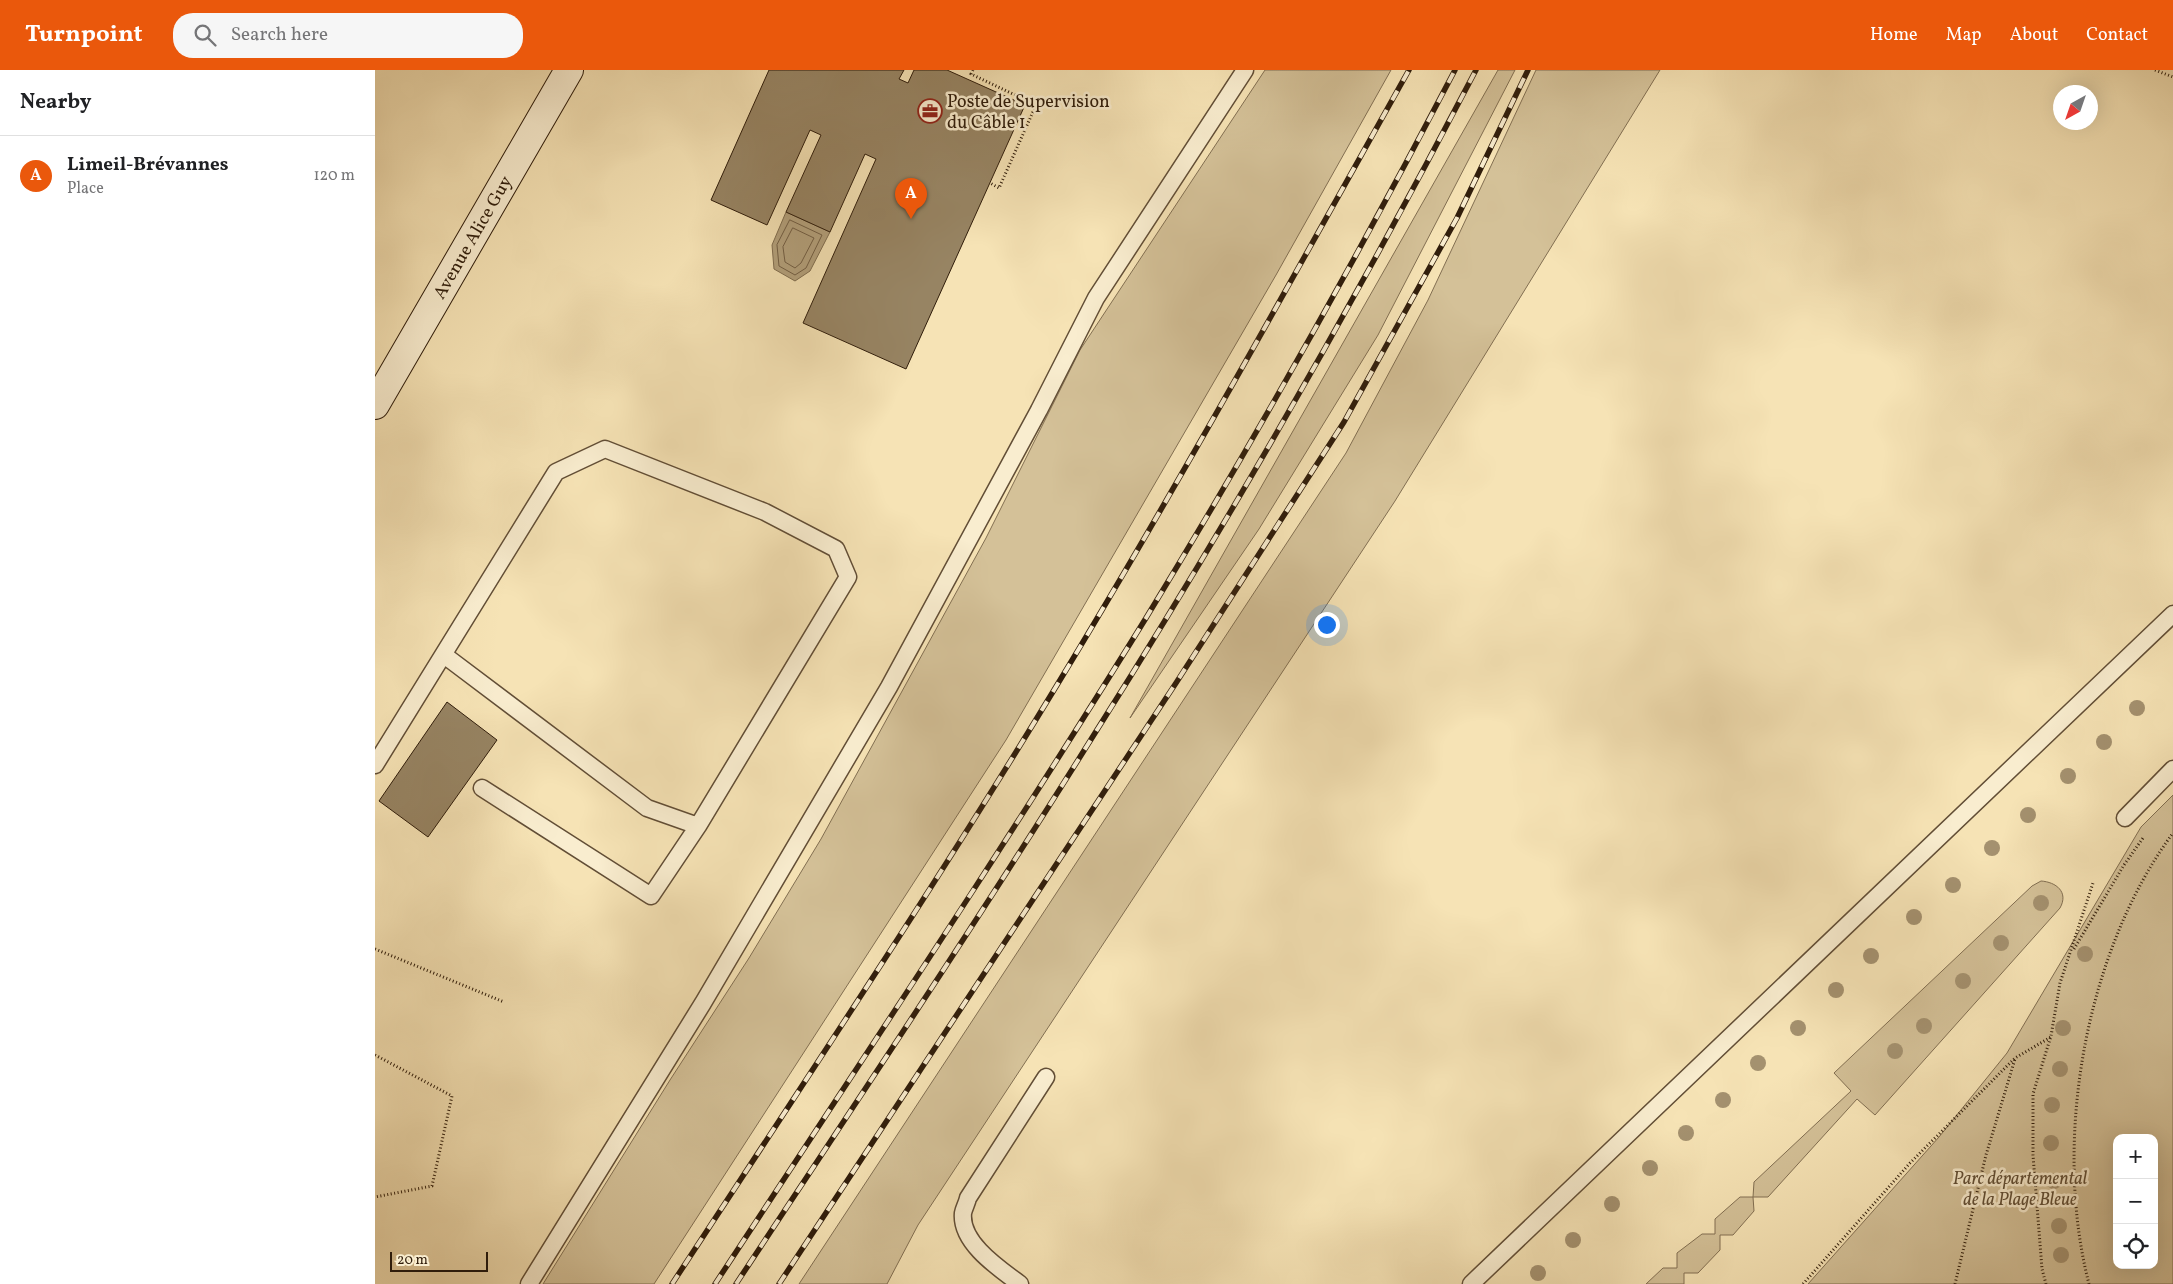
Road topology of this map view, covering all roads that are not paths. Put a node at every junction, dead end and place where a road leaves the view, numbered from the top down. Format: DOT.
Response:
graph roads {
  1 [pos="569,70"];
  2 [pos="1245,70"];
  3 [pos="375,405"];
  4 [pos="2173,614"];
  5 [pos="444,655"];
  6 [pos="375,765"];
  7 [pos="2173,769"];
  8 [pos="482,788"];
  9 [pos="2125,818"];
  10 [pos="698,826"];
  11 [pos="1046,1076"];
  12 [pos="529,1284"];
  13 [pos="1020,1284"];
  14 [pos="1471,1284"];
  1 -- 3 [label="main road, Avenue Alice Guy"];
  2 -- 12 [label="lane"];
  4 -- 14 [label="lane"];
  5 -- 6 [label="lane"];
  5 -- 10 [label="lane"];
  5 -- 10 [label="lane"];
  7 -- 9 [label="lane"];
  8 -- 10 [label="lane"];
  11 -- 13 [label="lane"];
}
